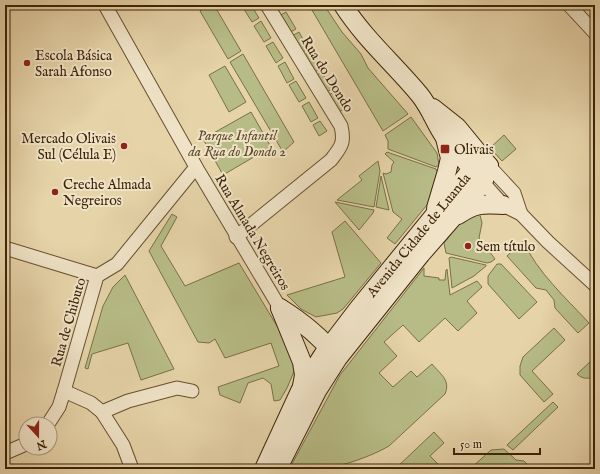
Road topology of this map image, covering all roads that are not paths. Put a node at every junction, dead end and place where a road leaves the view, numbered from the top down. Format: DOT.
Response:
graph roads {
  1 [pos="267,5"];
  2 [pos="343,5"];
  3 [pos="569,5"];
  4 [pos="108,6"];
  5 [pos="595,34"];
  6 [pos="426,103"];
  7 [pos="444,135"];
  8 [pos="489,166"];
  9 [pos="196,167"];
  10 [pos="477,176"];
  11 [pos="503,205"];
  12 [pos="521,214"];
  13 [pos="441,219"];
  14 [pos="236,237"];
  15 [pos="5,248"];
  16 [pos="97,276"];
  17 [pos="595,285"];
  18 [pos="280,308"];
  19 [pos="358,309"];
  20 [pos="296,327"];
  21 [pos="330,353"];
  22 [pos="64,391"];
  23 [pos="192,391"];
  24 [pos="300,391"];
  25 [pos="102,412"];
  26 [pos="53,416"];
  27 [pos="18,447"];
  28 [pos="5,453"];
  29 [pos="132,469"];
  30 [pos="264,469"];
  31 [pos="277,469"];
  1 -- 14 [label="street, Rua do Dondo"];
  2 -- 6 [label="main road"];
  3 -- 5 [label="street"];
  4 -- 9 [label="street, Rua Almada Negreiros"];
  6 -- 7 [label="main road"];
  6 -- 8 [label="main road"];
  7 -- 10 [label="main road"];
  7 -- 13 [label="main road"];
  8 -- 10 [label="main road, Avenida Cidade de Luanda"];
  8 -- 12 [label="street"];
  9 -- 14 [label="street, Rua Almada Negreiros"];
  9 -- 16 [label="street, Rua de Chibuto"];
  10 -- 11 [label="street"];
  10 -- 13 [label="main road, Avenida Cidade de Luanda"];
  11 -- 12 [label="street"];
  11 -- 13 [label="main road"];
  12 -- 17 [label="street"];
  13 -- 19 [label="main road, Avenida Cidade de Luanda"];
  13 -- 21 [label="main road, Avenida Cidade de Luanda"];
  14 -- 18 [label="street, Rua Almada Negreiros"];
  15 -- 16 [label="street"];
  16 -- 22 [label="street, Rua de Chibuto"];
  18 -- 20 [label="main road"];
  19 -- 20 [label="main road"];
  19 -- 21 [label="main road, Avenida Cidade de Luanda"];
  20 -- 21 [label="main road"];
  20 -- 24 [label="main road"];
  21 -- 24 [label="main road, Avenida Cidade de Luanda"];
  21 -- 31 [label="main road, Avenida Cidade de Luanda"];
  22 -- 25 [label="street"];
  22 -- 26 [label="street, Rua de Chibuto"];
  23 -- 25 [label="street"];
  24 -- 30 [label="main road, Avenida Cidade de Luanda"];
  25 -- 29 [label="street"];
  27 -- 28 [label="street"];
}
